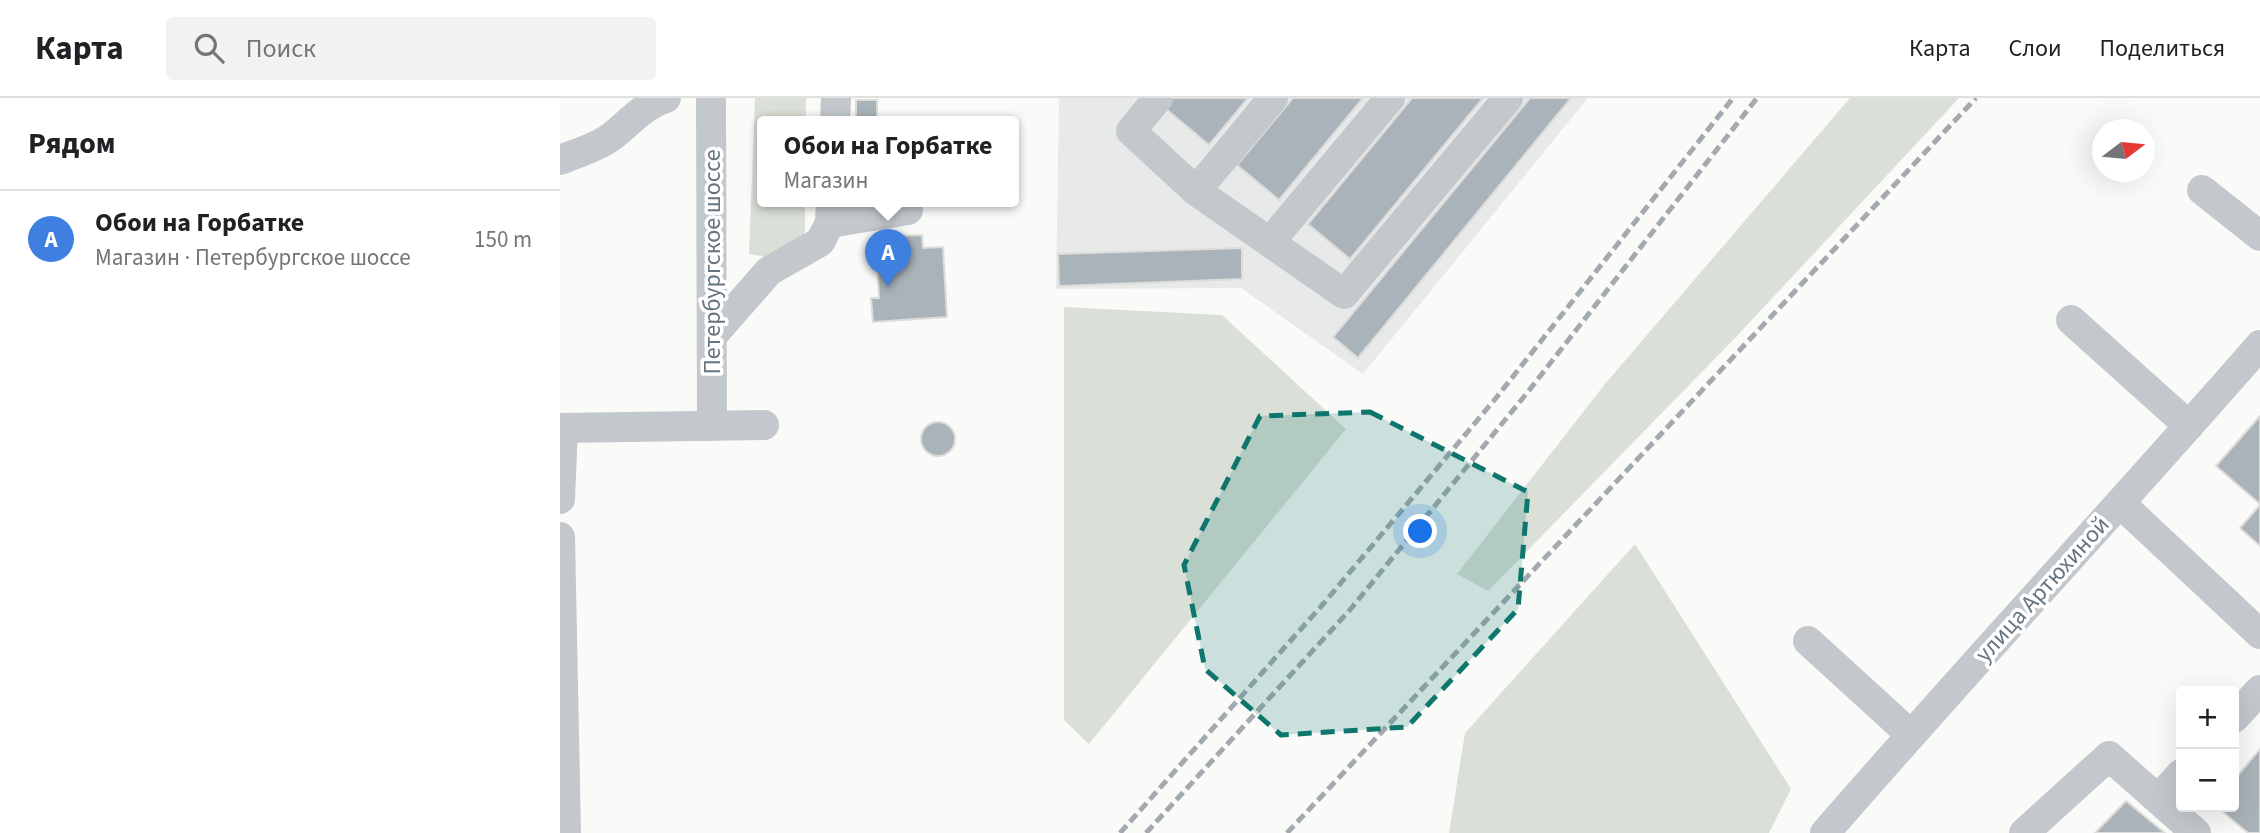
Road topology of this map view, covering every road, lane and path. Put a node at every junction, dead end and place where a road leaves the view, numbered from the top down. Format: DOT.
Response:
graph roads {
  1 [pos="666,98"];
  2 [pos="711,98"];
  3 [pos="836,98"];
  4 [pos="1158,98"];
  5 [pos="1273,98"];
  6 [pos="1390,98"];
  7 [pos="1508,98"];
  8 [pos="835,116"];
  9 [pos="560,160"];
  10 [pos="2202,190"];
  11 [pos="1196,191"];
  12 [pos="908,210"];
  13 [pos="831,212"];
  14 [pos="2260,236"];
  15 [pos="1270,242"];
  16 [pos="2071,320"];
  17 [pos="712,336"];
  18 [pos="2260,345"];
  19 [pos="764,425"];
  20 [pos="712,426"];
  21 [pos="2189,426"];
  22 [pos="562,428"];
  23 [pos="560,499"];
  24 [pos="2120,503"];
  25 [pos="560,537"];
  26 [pos="2260,634"];
  27 [pos="1808,641"];
  28 [pos="2260,690"];
  29 [pos="562,698"];
  30 [pos="2239,713"];
  31 [pos="1910,734"];
  32 [pos="2176,779"];
  33 [pos="2158,799"];
  34 [pos="566,833"];
  35 [pos="1825,833"];
  36 [pos="2024,833"];
  37 [pos="2196,833"];
  1 -- 9 [label="street"];
  2 -- 17 [label="street, Петербургское шоссе"];
  3 -- 8 [label="street"];
  4 -- 11 [label="street"];
  5 -- 11 [label="street"];
  6 -- 15 [label="street"];
  7 -- 15 [label="street"];
  10 -- 14 [label="street"];
  11 -- 15 [label="street"];
  12 -- 13 [label="street"];
  13 -- 17 [label="street"];
  16 -- 21 [label="street"];
  17 -- 20 [label="street, Петербургское шоссе"];
  18 -- 21 [label="street, улица Артюхиной"];
  19 -- 20 [label="street"];
  20 -- 22 [label="street"];
  21 -- 24 [label="street, улица Артюхиной"];
  22 -- 23 [label="street"];
  24 -- 26 [label="street"];
  24 -- 31 [label="street, улица Артюхиной"];
  25 -- 29 [label="street"];
  27 -- 31 [label="street"];
  28 -- 30 [label="street"];
  29 -- 34 [label="street"];
  31 -- 35 [label="street, улица Артюхиной"];
  32 -- 33 [label="street"];
  33 -- 36 [label="street"];
  33 -- 37 [label="street"];
}
